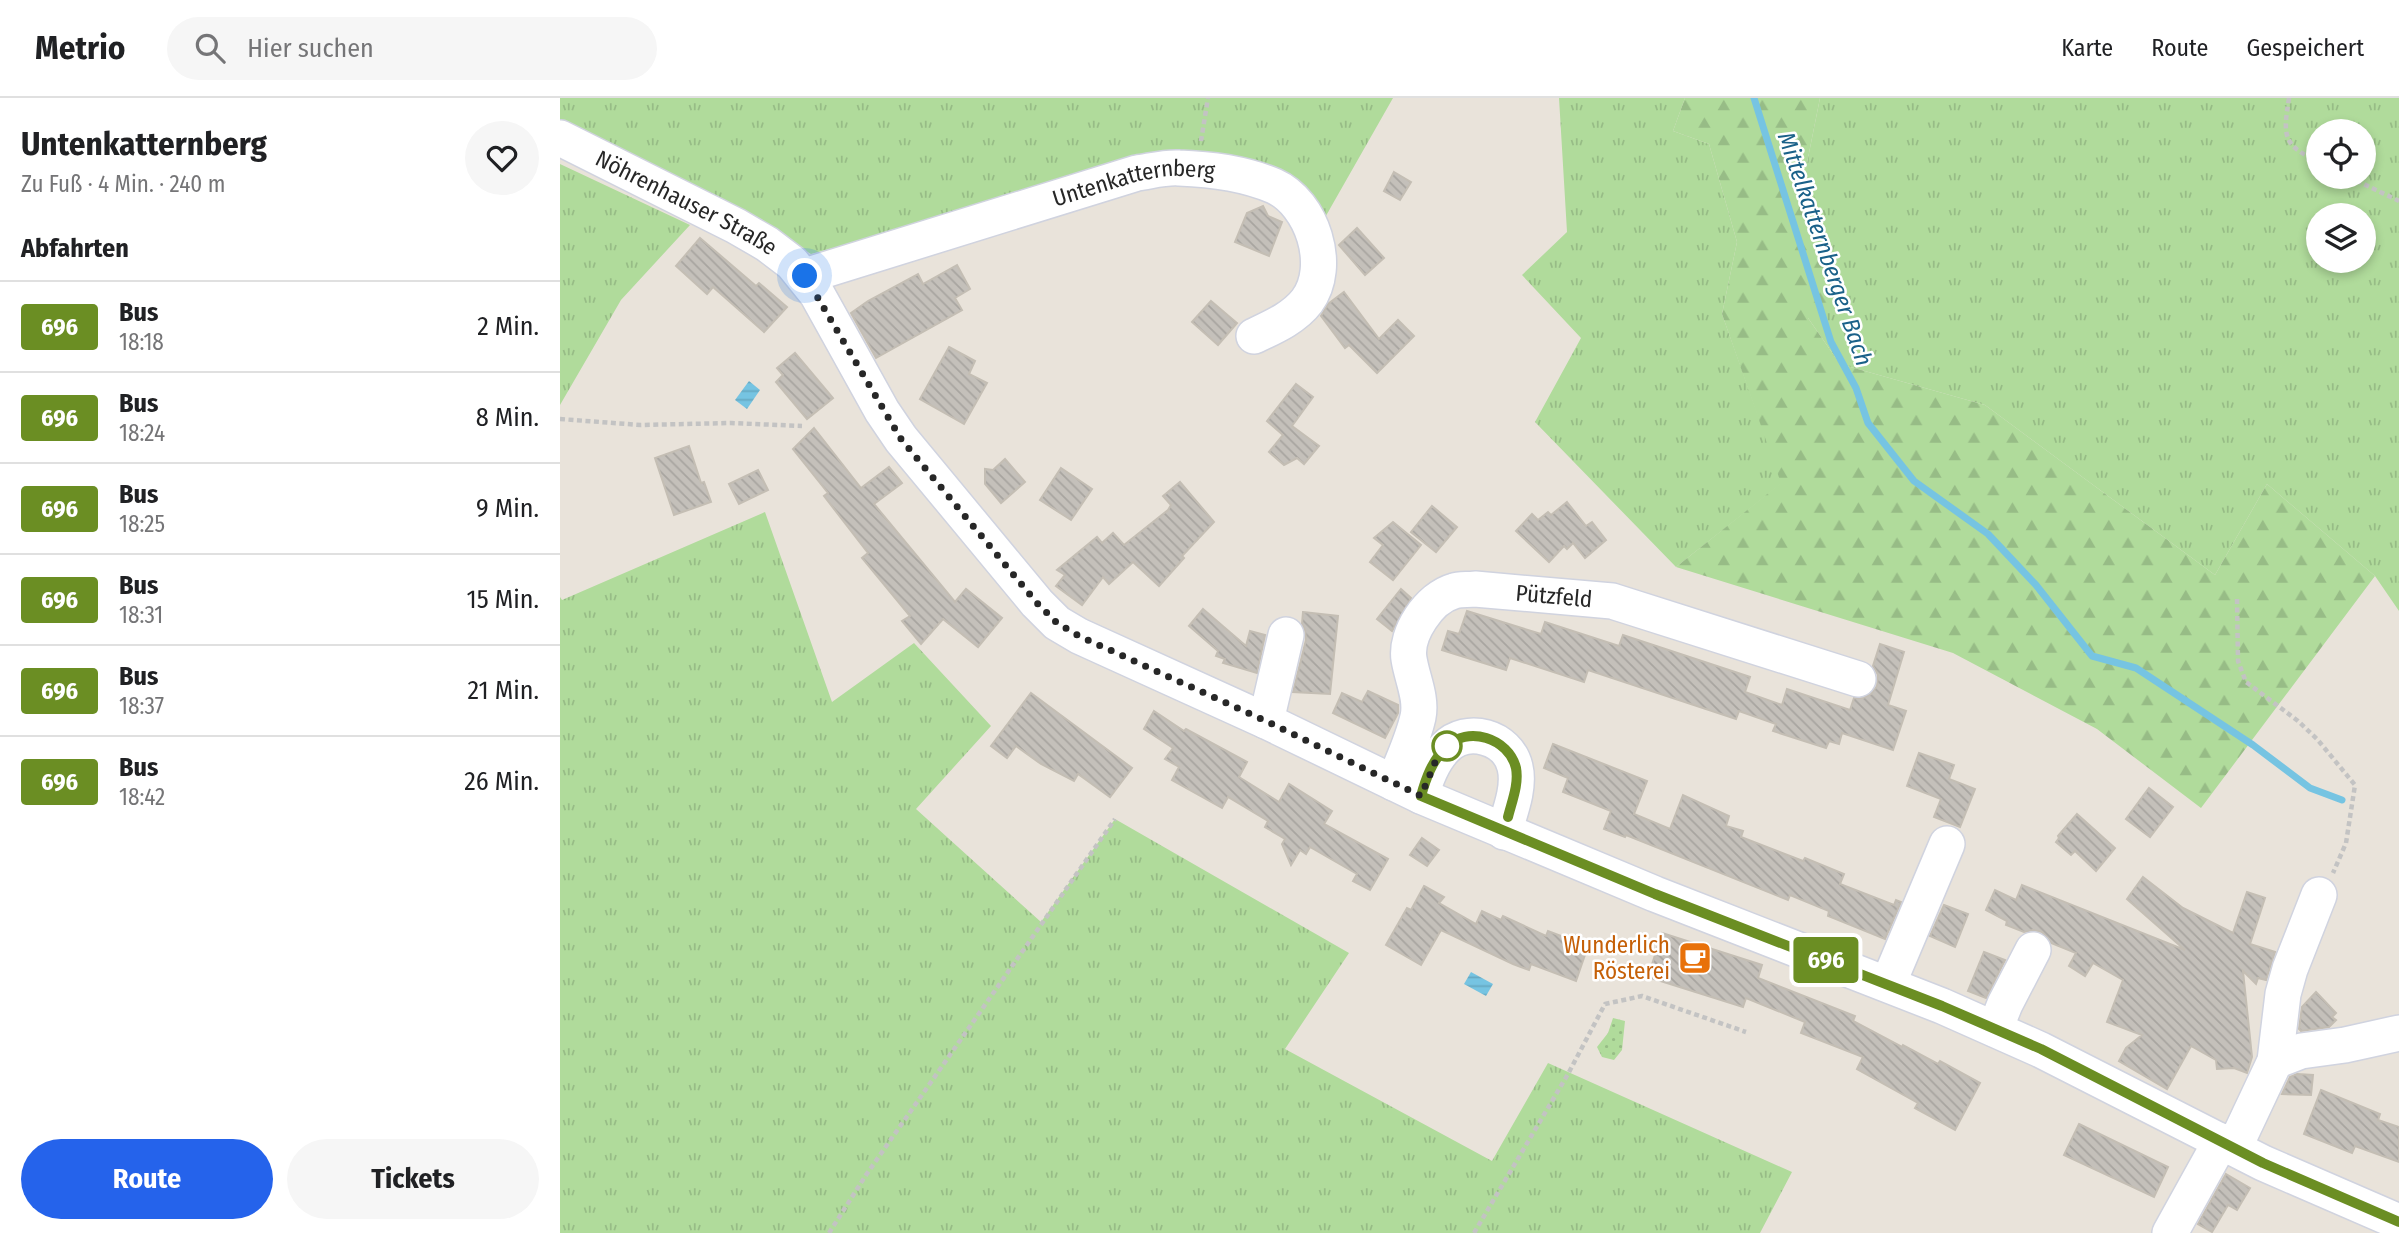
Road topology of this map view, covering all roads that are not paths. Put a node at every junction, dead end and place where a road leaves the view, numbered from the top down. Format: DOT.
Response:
graph roads {
  1 [pos="560,138"];
  2 [pos="805,276"];
  3 [pos="1254,336"];
  4 [pos="1286,635"];
  5 [pos="1858,679"];
  6 [pos="1266,721"];
  7 [pos="1408,790"];
  8 [pos="1504,832"];
  9 [pos="1947,844"];
  10 [pos="2319,895"];
  11 [pos="2033,950"];
  12 [pos="1888,984"];
  13 [pos="1995,1029"];
  14 [pos="2399,1033"];
  15 [pos="2275,1060"];
  16 [pos="2227,1144"];
  17 [pos="2399,1222"];
  18 [pos="2170,1233"];
  1 -- 2 [label="street, Nöhrenhauser Straße"];
  2 -- 3 [label="street, Untenkatternberg"];
  2 -- 6 [label="street, Nöhrenhauser Straße"];
  4 -- 6 [label="street"];
  5 -- 7 [label="street, Pützfeld"];
  6 -- 7 [label="street, Nöhrenhauser Straße"];
  7 -- 8 [label="street, Nöhrenhauser Straße"];
  7 -- 8 [label="street"];
  8 -- 12 [label="street, Nöhrenhauser Straße"];
  9 -- 12 [label="street"];
  10 -- 15 [label="street"];
  11 -- 13 [label="street"];
  12 -- 13 [label="street, Nöhrenhauser Straße"];
  13 -- 16 [label="street, Nöhrenhauser Straße"];
  14 -- 15 [label="street"];
  15 -- 16 [label="street"];
  16 -- 17 [label="street, Nöhrenhauser Straße"];
  16 -- 18 [label="street"];
}
